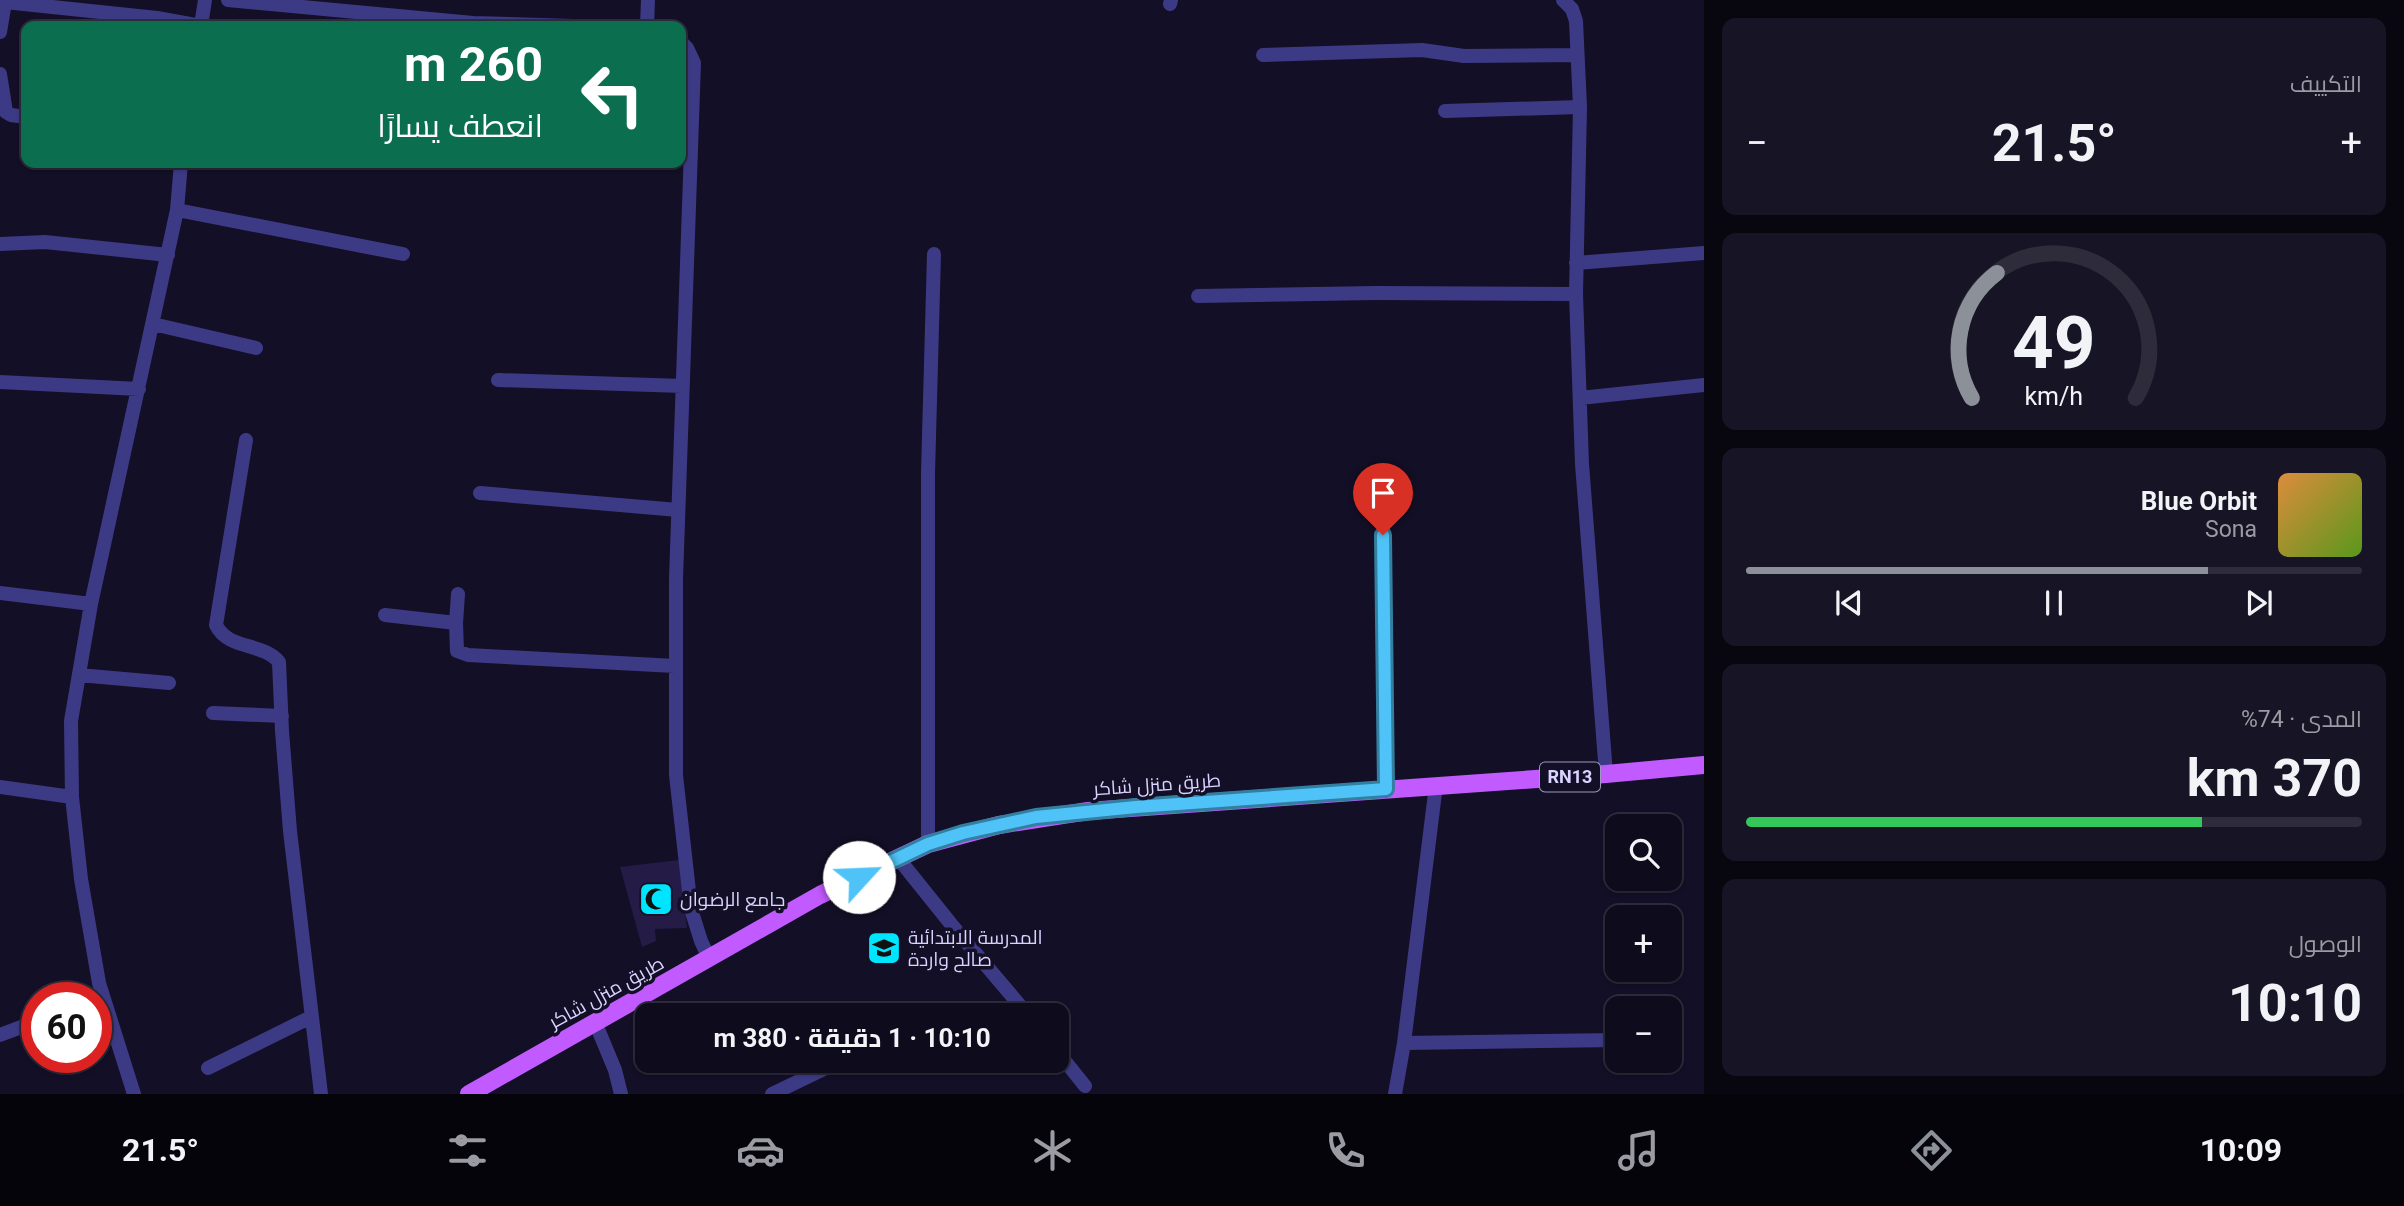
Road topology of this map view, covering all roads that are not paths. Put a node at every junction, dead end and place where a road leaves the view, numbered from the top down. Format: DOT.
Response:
graph roads {
  1 [pos="205,0"];
  2 [pos="228,0"];
  3 [pos="648,0"];
  4 [pos="1563,0"];
  5 [pos="5,1"];
  6 [pos="293,2"];
  7 [pos="174,21"];
  8 [pos="202,21"];
  9 [pos="456,21"];
  10 [pos="647,21"];
  11 [pos="0,33"];
  12 [pos="686,47"];
  13 [pos="1263,55"];
  14 [pos="1576,55"];
  15 [pos="0,74"];
  16 [pos="1580,107"];
  17 [pos="1445,111"];
  18 [pos="21,116"];
  19 [pos="686,147"];
  20 [pos="181,168"];
  21 [pos="686,168"];
  22 [pos="177,210"];
  23 [pos="0,244"];
  24 [pos="1704,253"];
  25 [pos="403,254"];
  26 [pos="934,254"];
  27 [pos="168,255"];
  28 [pos="1576,263"];
  29 [pos="1577,294"];
  30 [pos="1198,296"];
  31 [pos="153,324"];
  32 [pos="256,348"];
  33 [pos="498,380"];
  34 [pos="0,382"];
  35 [pos="1704,385"];
  36 [pos="683,386"];
  37 [pos="139,389"];
  38 [pos="1580,398"];
  39 [pos="246,440"];
  40 [pos="480,493"];
  41 [pos="678,510"];
  42 [pos="1383,535"];
  43 [pos="0,593"];
  44 [pos="458,594"];
  45 [pos="91,604"];
  46 [pos="385,615"];
  47 [pos="456,623"];
  48 [pos="675,666"];
  49 [pos="79,675"];
  50 [pos="169,683"];
  51 [pos="212,713"];
  52 [pos="282,716"];
  53 [pos="1704,765"];
  54 [pos="1605,774"];
  55 [pos="1436,785"];
  56 [pos="0,787"];
  57 [pos="1386,789"];
  58 [pos="72,797"];
  59 [pos="928,844"];
  60 [pos="898,858"];
  61 [pos="709,958"];
  62 [pos="99,982"];
  63 [pos="1018,1003"];
  64 [pos="311,1017"];
  65 [pos="595,1022"];
  66 [pos="21,1027"];
  67 [pos="112,1031"];
  68 [pos="0,1035"];
  69 [pos="1605,1040"];
  70 [pos="1404,1043"];
  71 [pos="1069,1066"];
  72 [pos="208,1068"];
  73 [pos="816,1073"];
  74 [pos="1085,1086"];
  75 [pos="134,1094"];
  76 [pos="321,1094"];
  77 [pos="469,1094"];
  78 [pos="621,1094"];
  79 [pos="772,1094"];
  80 [pos="1395,1094"];
  1 -- 8 [label="street"];
  2 -- 6 [label="street"];
  3 -- 10 [label="street"];
  4 -- 14 [label="street"];
  5 -- 7 [label="street"];
  5 -- 11 [label="street"];
  6 -- 9 [label="street"];
  12 -- 19 [label="street"];
  13 -- 14 [label="street"];
  14 -- 16 [label="street"];
  15 -- 18 [label="street"];
  16 -- 17 [label="street"];
  16 -- 28 [label="street"];
  20 -- 22 [label="street"];
  21 -- 36 [label="street"];
  22 -- 25 [label="street"];
  22 -- 27 [label="street"];
  23 -- 27 [label="street"];
  24 -- 28 [label="street"];
  26 -- 59 [label="street"];
  27 -- 31 [label="street"];
  28 -- 29 [label="street"];
  29 -- 30 [label="street"];
  29 -- 38 [label="street"];
  31 -- 32 [label="street"];
  31 -- 37 [label="street"];
  33 -- 36 [label="street"];
  34 -- 37 [label="street"];
  35 -- 38 [label="street"];
  36 -- 41 [label="street"];
  37 -- 45 [label="street"];
  38 -- 54 [label="street"];
  39 -- 52 [label="street"];
  40 -- 41 [label="street"];
  41 -- 48 [label="street"];
  42 -- 57 [label="lane"];
  43 -- 45 [label="street"];
  44 -- 47 [label="street"];
  45 -- 49 [label="street"];
  46 -- 47 [label="street"];
  47 -- 48 [label="street"];
  48 -- 61 [label="street"];
  49 -- 50 [label="street"];
  49 -- 58 [label="street"];
  51 -- 52 [label="street"];
  52 -- 64 [label="street"];
  53 -- 54 [label="main road, طريق منزل شاكر / RN13"];
  54 -- 55 [label="main road, طريق منزل شاكر / RN13"];
  55 -- 57 [label="main road, طريق منزل شاكر / RN13"];
  55 -- 70 [label="street"];
  56 -- 58 [label="street"];
  57 -- 59 [label="main road, طريق منزل شاكر / RN13"];
  58 -- 62 [label="street"];
  59 -- 60 [label="main road, طريق منزل شاكر / RN13"];
  60 -- 61 [label="main road, طريق منزل شاكر / RN13"];
  60 -- 63 [label="street"];
  61 -- 65 [label="main road, طريق منزل شاكر / RN13"];
  64 -- 72 [label="street"];
  64 -- 76 [label="street"];
  65 -- 77 [label="main road, طريق منزل شاكر / RN13"];
  65 -- 78 [label="street"];
  66 -- 68 [label="street"];
  67 -- 75 [label="street"];
  69 -- 70 [label="street"];
  70 -- 80 [label="street"];
  71 -- 74 [label="street"];
  73 -- 79 [label="street"];
}
